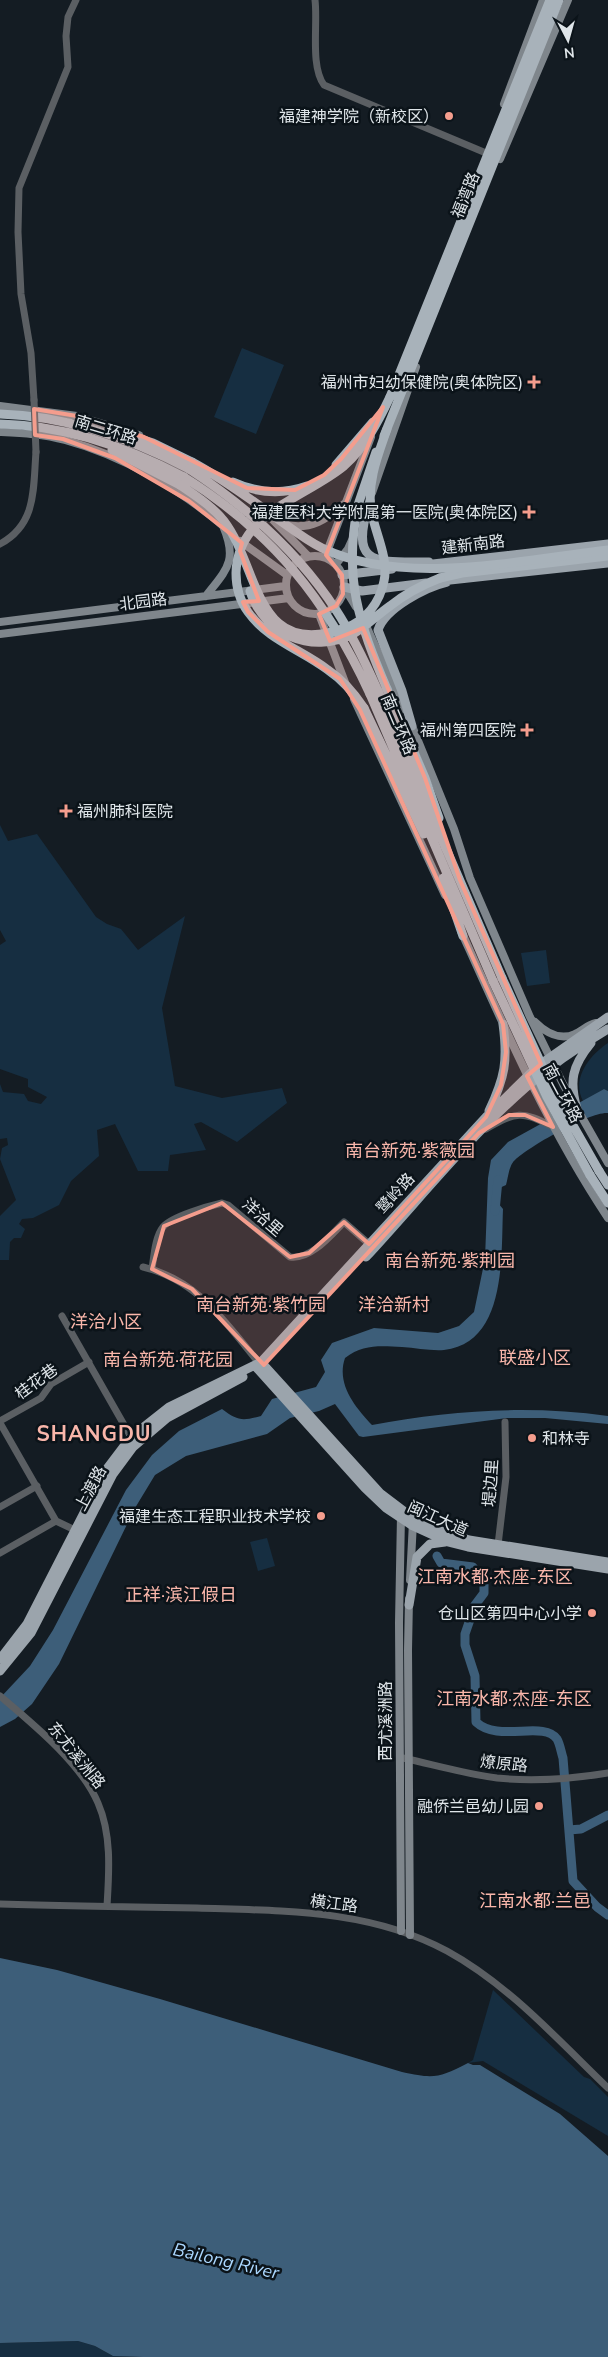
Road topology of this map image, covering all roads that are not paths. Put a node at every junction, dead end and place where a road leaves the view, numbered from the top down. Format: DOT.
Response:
graph roads {
  1 [pos="76,0"];
  2 [pos="315,0"];
  3 [pos="542,0"];
  4 [pos="550,0"];
  5 [pos="559,0"];
  6 [pos="568,0"];
  7 [pos="486,152"];
  8 [pos="394,399"];
  9 [pos="0,406"];
  10 [pos="0,414"];
  11 [pos="0,424"];
  12 [pos="387,429"];
  13 [pos="0,432"];
  14 [pos="186,473"];
  15 [pos="212,473"];
  16 [pos="374,488"];
  17 [pos="345,502"];
  18 [pos="276,522"];
  19 [pos="223,526"];
  20 [pos="0,544"];
  21 [pos="608,544"];
  22 [pos="608,550"];
  23 [pos="308,556"];
  24 [pos="608,556"];
  25 [pos="325,557"];
  26 [pos="243,559"];
  27 [pos="454,562"];
  28 [pos="608,562"];
  29 [pos="336,564"];
  30 [pos="287,575"];
  31 [pos="342,575"];
  32 [pos="464,578"];
  33 [pos="286,586"];
  34 [pos="344,587"];
  35 [pos="206,596"];
  36 [pos="289,598"];
  37 [pos="319,614"];
  38 [pos="0,622"];
  39 [pos="0,634"];
  40 [pos="379,692"];
  41 [pos="412,726"];
  42 [pos="438,866"];
  43 [pos="456,895"];
  44 [pos="463,936"];
  45 [pos="497,980"];
  46 [pos="530,1017"];
  47 [pos="606,1022"];
  48 [pos="503,1024"];
  49 [pos="598,1035"];
  50 [pos="549,1058"];
  51 [pos="554,1066"];
  52 [pos="529,1080"];
  53 [pos="577,1110"];
  54 [pos="486,1117"];
  55 [pos="553,1127"];
  56 [pos="479,1133"];
  57 [pos="608,1163"];
  58 [pos="595,1173"];
  59 [pos="608,1185"];
  60 [pos="608,1203"];
  61 [pos="608,1218"];
  62 [pos="369,1244"];
  63 [pos="143,1267"];
  64 [pos="152,1269"];
  65 [pos="62,1316"];
  66 [pos="89,1362"];
  67 [pos="259,1365"];
  68 [pos="0,1422"];
  69 [pos="505,1422"];
  70 [pos="131,1437"];
  71 [pos="37,1486"];
  72 [pos="0,1507"];
  73 [pos="401,1515"];
  74 [pos="56,1521"];
  75 [pos="413,1522"];
  76 [pos="75,1530"];
  77 [pos="448,1542"];
  78 [pos="498,1545"];
  79 [pos="0,1553"];
  80 [pos="608,1562"];
  81 [pos="608,1569"];
  82 [pos="409,1605"];
  83 [pos="0,1659"];
  84 [pos="0,1671"];
  85 [pos="0,1696"];
  86 [pos="399,1757"];
  87 [pos="409,1760"];
  88 [pos="608,1773"];
  89 [pos="0,1904"];
  90 [pos="107,1906"];
  91 [pos="401,1931"];
  92 [pos="410,1935"];
  93 [pos="608,2088"];
  1 -- 20 [label="street, bridge"];
  2 -- 7 [label="street"];
  3 -- 7 [label="main road"];
  4 -- 8 [label="highway, 福湾路"];
  5 -- 8 [label="highway, 福湾路"];
  6 -- 16 [label="main road"];
  7 -- 17 [label="main road"];
  8 -- 12 [label="highway"];
  8 -- 15 [label="highway, bridge"];
  8 -- 42 [label="highway, bridge"];
  9 -- 18 [label="main road"];
  10 -- 14 [label="highway, 南二环路"];
  11 -- 14 [label="highway, 南二环路"];
  12 -- 26 [label="highway, bridge"];
  12 -- 40 [label="highway, bridge"];
  13 -- 19 [label="main road"];
  14 -- 15 [label="highway, bridge"];
  14 -- 26 [label="highway, bridge"];
  14 -- 40 [label="highway, 南二环路, bridge"];
  15 -- 22 [label="highway, bridge"];
  16 -- 27 [label="main road"];
  16 -- 29 [label="main road"];
  17 -- 18 [label="main road"];
  17 -- 25 [label="main road"];
  18 -- 23 [label="main road"];
  19 -- 30 [label="main road"];
  19 -- 35 [label="main road"];
  21 -- 27 [label="main road, 建新南路"];
  23 -- 25 [label="main road"];
  23 -- 30 [label="main road"];
  24 -- 26 [label="highway, bridge"];
  25 -- 29 [label="main road"];
  27 -- 31 [label="main road, 建新南路"];
  28 -- 32 [label="main road, 建新南路"];
  29 -- 31 [label="main road"];
  30 -- 33 [label="main road"];
  31 -- 34 [label="main road"];
  32 -- 34 [label="main road, 建新南路"];
  32 -- 41 [label="main road"];
  33 -- 35 [label="main road, 北园路"];
  33 -- 36 [label="main road"];
  34 -- 37 [label="main road"];
  34 -- 41 [label="main road"];
  35 -- 38 [label="main road, 北园路"];
  36 -- 37 [label="main road"];
  36 -- 39 [label="main road, 北园路"];
  37 -- 44 [label="main road"];
  40 -- 43 [label="highway, 南二环路"];
  40 -- 45 [label="highway, 南二环路"];
  41 -- 46 [label="main road"];
  42 -- 43 [label="highway"];
  42 -- 44 [label="highway"];
  43 -- 45 [label="highway, 南二环路"];
  44 -- 48 [label="main road"];
  45 -- 58 [label="highway, 南二环路, bridge"];
  46 -- 47 [label="main road"];
  46 -- 50 [label="main road"];
  47 -- 49 [label="main road, 鹭岭路"];
  47 -- 50 [label="main road, 鹭岭路"];
  48 -- 52 [label="main road"];
  48 -- 54 [label="main road"];
  49 -- 51 [label="main road, 鹭岭路"];
  49 -- 53 [label="main road"];
  50 -- 51 [label="main road"];
  50 -- 52 [label="main road, 鹭岭路"];
  51 -- 52 [label="main road, 鹭岭路"];
  51 -- 53 [label="main road"];
  52 -- 54 [label="main road, 鹭岭路"];
  52 -- 55 [label="main road"];
  52 -- 56 [label="main road, 鹭岭路"];
  53 -- 57 [label="main road"];
  54 -- 62 [label="main road, 鹭岭路"];
  55 -- 56 [label="street"];
  55 -- 61 [label="main road"];
  56 -- 67 [label="main road, 鹭岭路"];
  58 -- 59 [label="highway, 南二环路"];
  58 -- 60 [label="highway, 南二环路"];
  62 -- 64 [label="street, 洋洽里"];
  62 -- 67 [label="main road, 鹭岭路"];
  63 -- 64 [label="street"];
  64 -- 67 [label="street"];
  65 -- 66 [label="street"];
  66 -- 68 [label="street, 桂花巷"];
  66 -- 70 [label="street"];
  67 -- 70 [label="main road, 上渡路"];
  67 -- 73 [label="main road, 闽江大道"];
  67 -- 84 [label="main road, 上渡路"];
  68 -- 71 [label="street, 桂花巷"];
  69 -- 78 [label="street, 堤边里"];
  70 -- 76 [label="main road, 上渡路"];
  71 -- 72 [label="street"];
  71 -- 74 [label="street, 桂花巷"];
  73 -- 75 [label="main road, 闽江大道"];
  73 -- 86 [label="main road, 西尤溪洲路"];
  74 -- 76 [label="street"];
  74 -- 79 [label="street"];
  75 -- 77 [label="main road, 闽江大道"];
  75 -- 78 [label="main road, 闽江大道"];
  75 -- 82 [label="main road, 西尤溪洲路"];
  76 -- 83 [label="main road, 上渡路"];
  77 -- 81 [label="main road, 闽江大道"];
  77 -- 82 [label="main road"];
  78 -- 80 [label="main road, 闽江大道"];
  82 -- 87 [label="main road, 西尤溪洲路"];
  85 -- 90 [label="street, 东尤溪洲路"];
  86 -- 87 [label="street, 燎原路"];
  86 -- 91 [label="main road, 西尤溪洲路"];
  87 -- 88 [label="street, 燎原路"];
  87 -- 92 [label="main road, 西尤溪洲路"];
  89 -- 90 [label="street, 横江路"];
  90 -- 91 [label="street, 横江路"];
  91 -- 92 [label="street, 横江路"];
  92 -- 93 [label="street, 横江路"];
}
